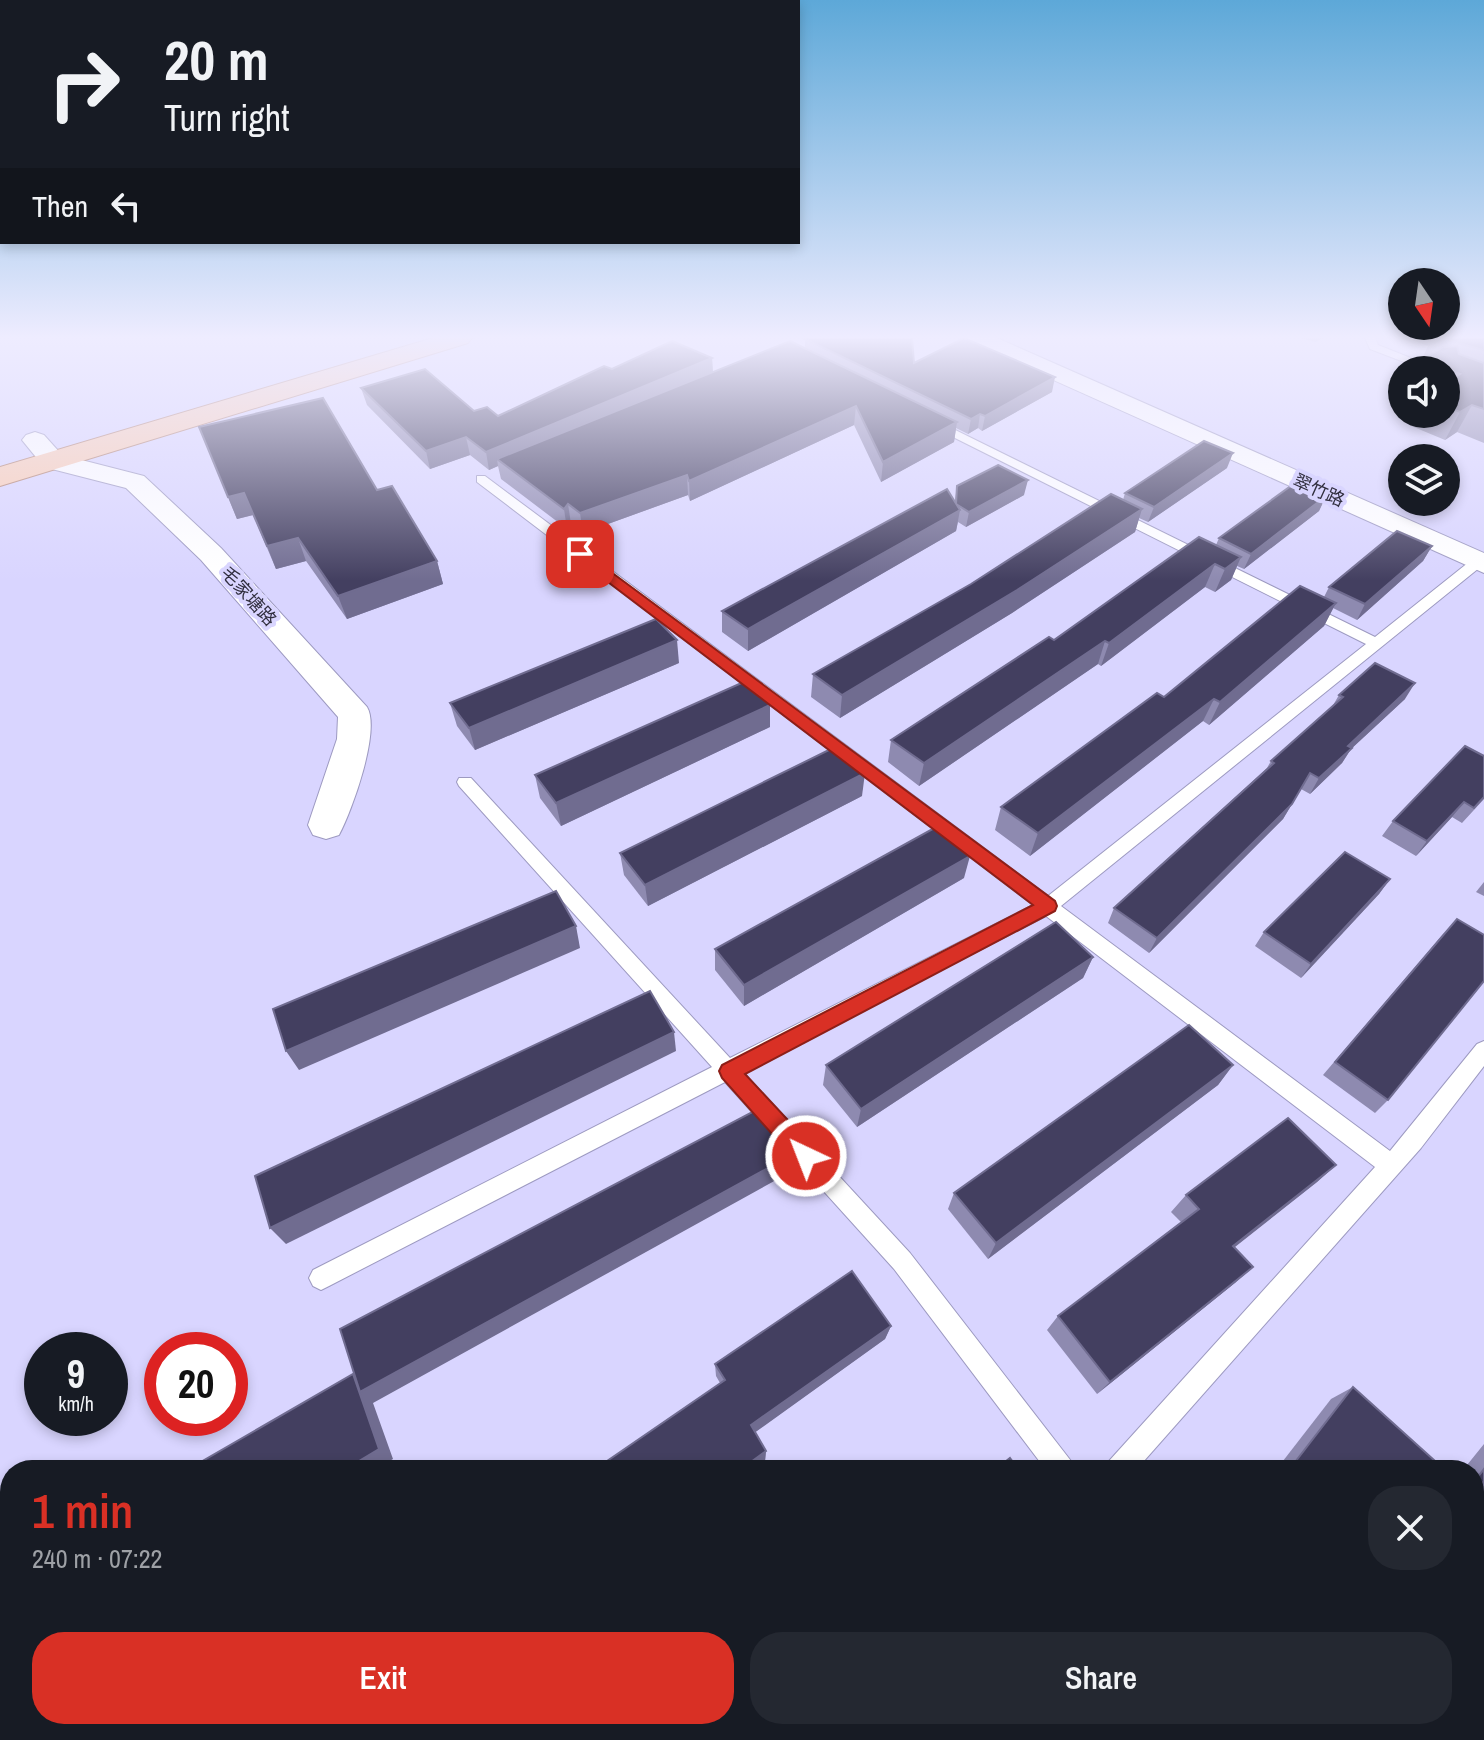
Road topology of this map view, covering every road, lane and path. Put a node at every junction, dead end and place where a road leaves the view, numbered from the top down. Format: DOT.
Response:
graph roads {
  1 [pos="138,419"];
  2 [pos="158,419"];
  3 [pos="926,419"];
  4 [pos="1161,419"];
  5 [pos="0,450"];
  6 [pos="44,450"];
  7 [pos="496,473"];
  8 [pos="0,477"];
  9 [pos="1482,562"];
  10 [pos="1376,643"];
  11 [pos="465,782"];
  12 [pos="326,825"];
  13 [pos="1048,906"];
  14 [pos="1484,1050"];
  15 [pos="729,1071"];
  16 [pos="1391,1165"];
  17 [pos="321,1278"];
  18 [pos="1054,1460"];
  19 [pos="1127,1460"];
  1 -- 6 [label="main road"];
  2 -- 6 [label="main road"];
  3 -- 10 [label="lane"];
  4 -- 9 [label="street, 翠竹路"];
  5 -- 6 [label="main road"];
  6 -- 8 [label="main road"];
  6 -- 12 [label="street, 毛家塘路"];
  7 -- 13 [label="lane"];
  9 -- 10 [label="lane"];
  10 -- 13 [label="lane"];
  11 -- 15 [label="lane"];
  13 -- 15 [label="lane"];
  13 -- 16 [label="lane"];
  14 -- 16 [label="lane"];
  15 -- 17 [label="lane"];
  15 -- 18 [label="lane"];
  16 -- 19 [label="lane"];
}
